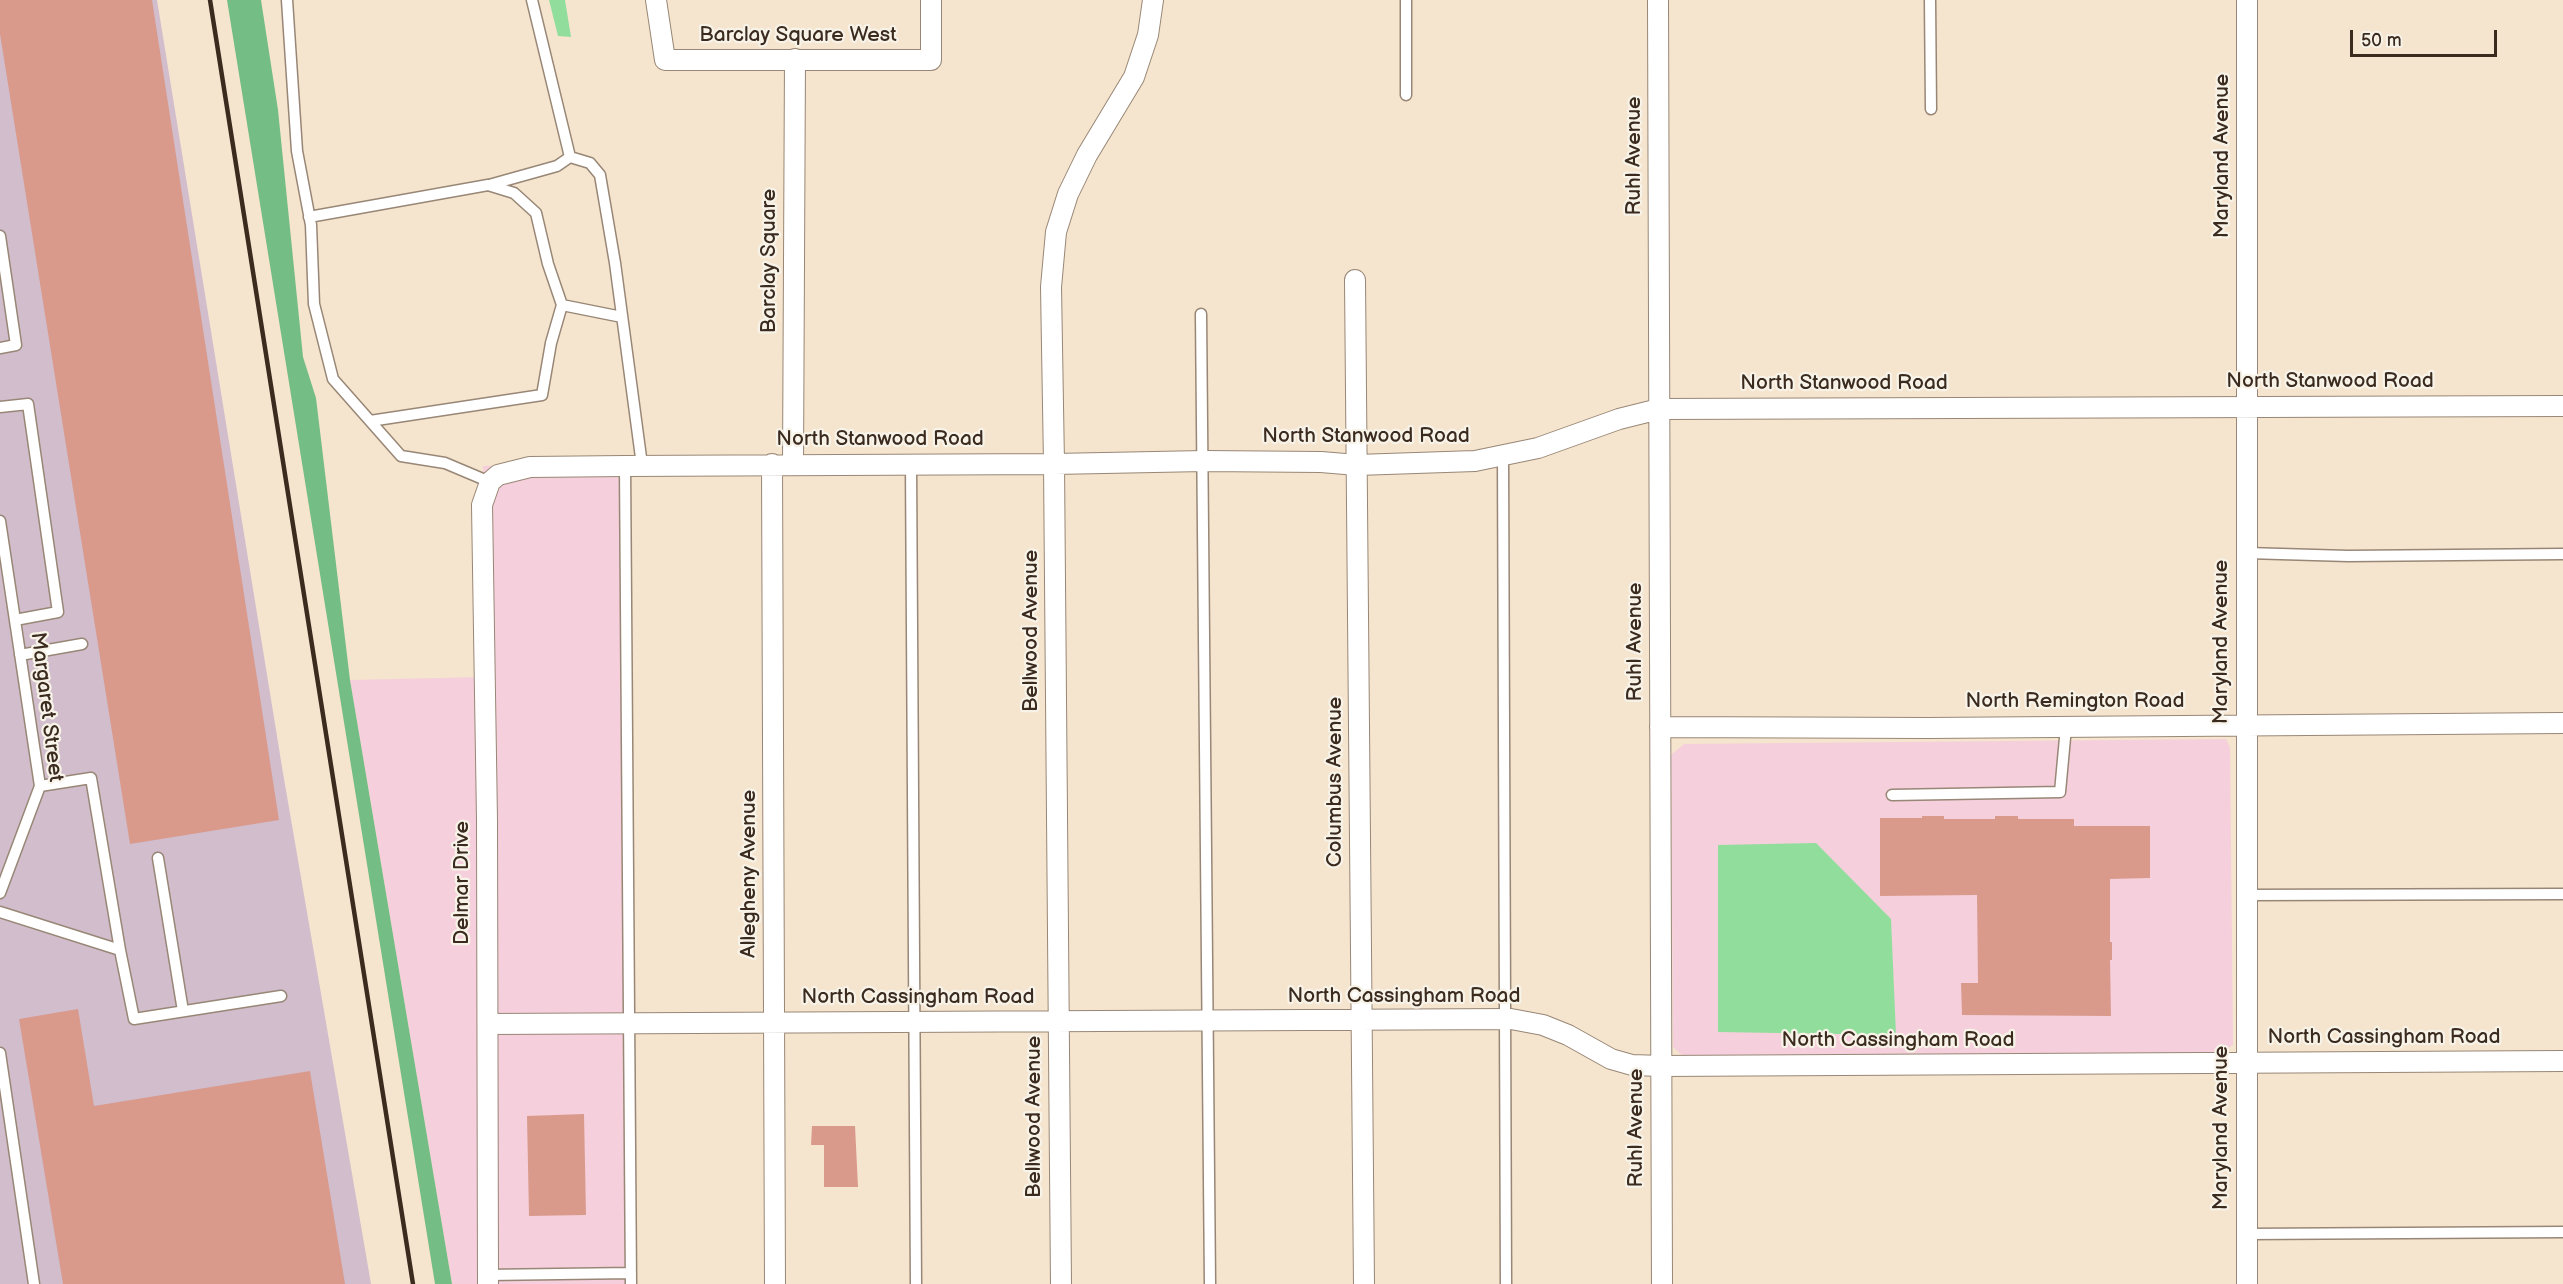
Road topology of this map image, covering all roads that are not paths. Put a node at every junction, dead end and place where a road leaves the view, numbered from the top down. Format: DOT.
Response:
graph roads {
  1 [pos="287,0"];
  2 [pos="532,0"];
  3 [pos="656,0"];
  4 [pos="931,0"];
  5 [pos="1153,0"];
  6 [pos="1406,0"];
  7 [pos="1658,0"];
  8 [pos="1930,0"];
  9 [pos="2247,0"];
  10 [pos="795,59"];
  11 [pos="1406,95"];
  12 [pos="1931,109"];
  13 [pos="570,157"];
  14 [pos="488,185"];
  15 [pos="309,217"];
  16 [pos="0,236"];
  17 [pos="1355,279"];
  18 [pos="562,305"];
  19 [pos="1201,314"];
  20 [pos="622,317"];
  21 [pos="0,348"];
  22 [pos="2247,406"];
  23 [pos="2563,406"];
  24 [pos="0,407"];
  25 [pos="1659,409"];
  26 [pos="370,421"];
  27 [pos="1503,455"];
  28 [pos="1202,461"];
  29 [pos="772,464"];
  30 [pos="793,464"];
  31 [pos="911,464"];
  32 [pos="1054,464"];
  33 [pos="634,465"];
  34 [pos="1357,465"];
  35 [pos="490,482"];
  36 [pos="0,521"];
  37 [pos="2247,553"];
  38 [pos="2563,554"];
  39 [pos="15,620"];
  40 [pos="81,644"];
  41 [pos="20,655"];
  42 [pos="2563,723"];
  43 [pos="2246,725"];
  44 [pos="1660,727"];
  45 [pos="2066,727"];
  46 [pos="40,786"];
  47 [pos="1892,795"];
  48 [pos="158,858"];
  49 [pos="0,892"];
  50 [pos="2563,894"];
  51 [pos="2246,895"];
  52 [pos="0,912"];
  53 [pos="120,950"];
  54 [pos="281,996"];
  55 [pos="183,1011"];
  56 [pos="1504,1019"];
  57 [pos="1362,1020"];
  58 [pos="1208,1021"];
  59 [pos="912,1022"];
  60 [pos="1058,1022"];
  61 [pos="629,1023"];
  62 [pos="774,1023"];
  63 [pos="488,1024"];
  64 [pos="0,1053"];
  65 [pos="2563,1061"];
  66 [pos="2246,1063"];
  67 [pos="1661,1066"];
  68 [pos="2563,1232"];
  69 [pos="2247,1234"];
  70 [pos="631,1278"];
  71 [pos="487,1280"];
  72 [pos="33,1284"];
  73 [pos="775,1284"];
  74 [pos="916,1284"];
  75 [pos="1060,1284"];
  76 [pos="1210,1284"];
  77 [pos="1364,1284"];
  78 [pos="1506,1284"];
  79 [pos="1662,1284"];
  80 [pos="2247,1284"];
  1 -- 15 [label="lane"];
  2 -- 13 [label="lane"];
  3 -- 10 [label="street, Barclay Square West"];
  4 -- 10 [label="street, Barclay Square West"];
  5 -- 32 [label="street, Bellwood Avenue"];
  6 -- 11 [label="lane"];
  7 -- 25 [label="street, Ruhl Avenue"];
  8 -- 12 [label="lane"];
  9 -- 22 [label="street, Maryland Avenue"];
  10 -- 30 [label="street, Barclay Square"];
  13 -- 14 [label="lane"];
  13 -- 20 [label="lane"];
  14 -- 15 [label="lane"];
  14 -- 18 [label="lane"];
  15 -- 26 [label="lane"];
  16 -- 21 [label="lane"];
  17 -- 34 [label="street, Columbus Avenue"];
  18 -- 20 [label="lane"];
  18 -- 26 [label="lane"];
  19 -- 28 [label="lane"];
  20 -- 33 [label="lane"];
  22 -- 23 [label="street, North Stanwood Road"];
  22 -- 25 [label="street, North Stanwood Road"];
  22 -- 37 [label="street, Maryland Avenue"];
  24 -- 39 [label="lane"];
  25 -- 27 [label="street, North Stanwood Road"];
  25 -- 44 [label="street, Ruhl Avenue"];
  26 -- 35 [label="lane"];
  27 -- 34 [label="street, North Stanwood Road"];
  27 -- 56 [label="lane"];
  28 -- 32 [label="street, North Stanwood Road"];
  28 -- 34 [label="street, North Stanwood Road"];
  28 -- 58 [label="lane"];
  29 -- 30 [label="street, North Stanwood Road"];
  29 -- 33 [label="street, North Stanwood Road"];
  29 -- 62 [label="street, Allegheny Avenue"];
  30 -- 31 [label="street, North Stanwood Road"];
  31 -- 32 [label="street, North Stanwood Road"];
  31 -- 59 [label="lane"];
  32 -- 60 [label="street, Bellwood Avenue"];
  33 -- 35 [label="street, North Stanwood Road"];
  33 -- 61 [label="lane"];
  34 -- 57 [label="street, Columbus Avenue"];
  35 -- 63 [label="street, Delmar Drive"];
  36 -- 39 [label="lane, Margaret Street"];
  37 -- 38 [label="lane"];
  37 -- 43 [label="street, Maryland Avenue"];
  39 -- 41 [label="lane, Margaret Street"];
  40 -- 41 [label="lane"];
  41 -- 46 [label="lane, Margaret Street"];
  42 -- 43 [label="street, North Remington Road"];
  43 -- 45 [label="street, North Remington Road"];
  43 -- 51 [label="street, Maryland Avenue"];
  44 -- 45 [label="street, North Remington Road"];
  44 -- 67 [label="street, Ruhl Avenue"];
  45 -- 47 [label="lane"];
  46 -- 49 [label="lane, Margaret Street"];
  46 -- 53 [label="lane"];
  48 -- 55 [label="lane"];
  50 -- 51 [label="lane"];
  51 -- 66 [label="street, Maryland Avenue"];
  52 -- 53 [label="lane"];
  53 -- 55 [label="lane"];
  54 -- 55 [label="lane"];
  56 -- 57 [label="street, North Cassingham Road"];
  56 -- 67 [label="street, North Cassingham Road"];
  56 -- 78 [label="lane"];
  57 -- 58 [label="street, North Cassingham Road"];
  57 -- 77 [label="street, Columbus Avenue"];
  58 -- 60 [label="street, North Cassingham Road"];
  58 -- 76 [label="lane"];
  59 -- 60 [label="street, North Cassingham Road"];
  59 -- 62 [label="street, North Cassingham Road"];
  59 -- 74 [label="lane"];
  60 -- 75 [label="street, Bellwood Avenue"];
  61 -- 62 [label="street, North Cassingham Road"];
  61 -- 63 [label="street, North Cassingham Road"];
  61 -- 70 [label="lane"];
  62 -- 73 [label="street, Allegheny Avenue"];
  63 -- 71 [label="street, Delmar Drive"];
  64 -- 72 [label="lane"];
  65 -- 66 [label="street, North Cassingham Road"];
  66 -- 67 [label="street, North Cassingham Road"];
  66 -- 69 [label="street, Maryland Avenue"];
  67 -- 79 [label="street, Ruhl Avenue"];
  68 -- 69 [label="lane"];
  69 -- 80 [label="street, Maryland Avenue"];
  70 -- 71 [label="lane"];
}
